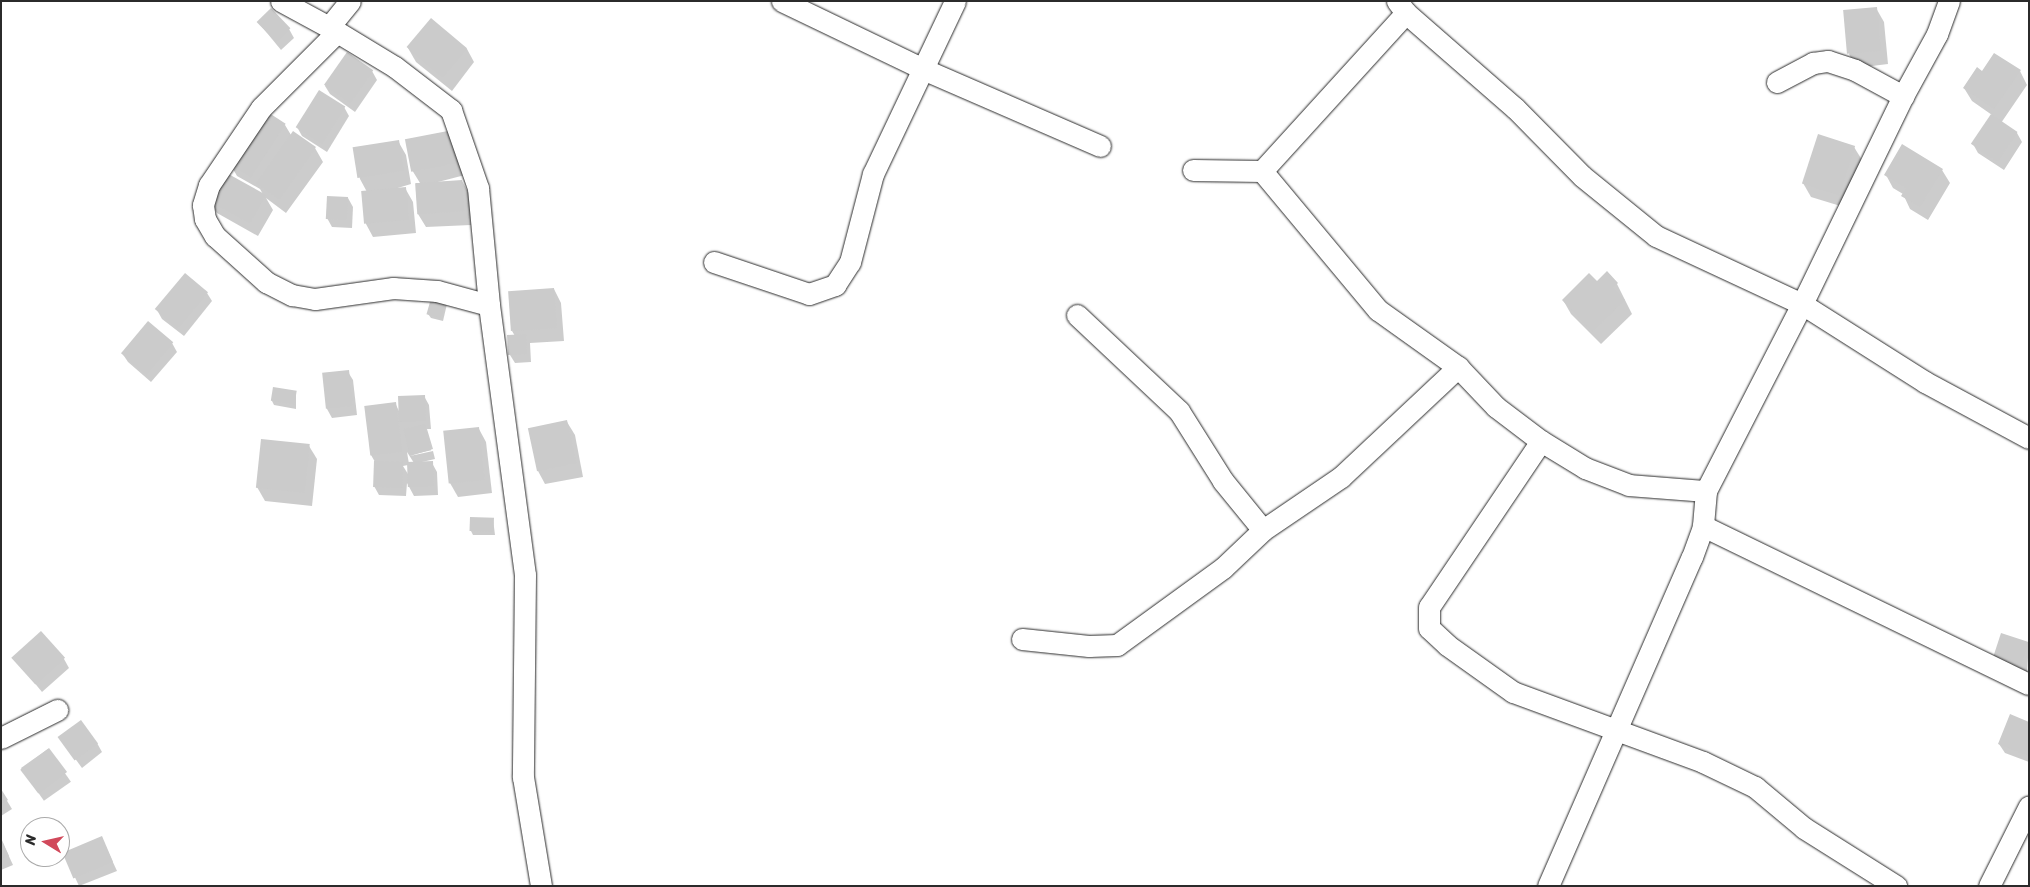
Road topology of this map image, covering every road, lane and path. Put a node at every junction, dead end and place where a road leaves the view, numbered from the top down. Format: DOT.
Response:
graph roads {
  1 [pos="281,1"];
  2 [pos="350,1"];
  3 [pos="782,1"];
  4 [pos="954,1"];
  5 [pos="1949,1"];
  6 [pos="1402,7"];
  7 [pos="334,30"];
  8 [pos="923,69"];
  9 [pos="1777,82"];
  10 [pos="1903,96"];
  11 [pos="1100,146"];
  12 [pos="1193,170"];
  13 [pos="1262,171"];
  14 [pos="714,262"];
  15 [pos="1802,304"];
  16 [pos="489,305"];
  17 [pos="1077,315"];
  18 [pos="1458,367"];
  19 [pos="2029,438"];
  20 [pos="1541,441"];
  21 [pos="1706,491"];
  22 [pos="1703,526"];
  23 [pos="1263,530"];
  24 [pos="1022,639"];
  25 [pos="2029,684"];
  26 [pos="57,710"];
  27 [pos="1614,729"];
  28 [pos="1,738"];
  29 [pos="2029,806"];
  30 [pos="541,886"];
  31 [pos="1548,886"];
  32 [pos="1896,886"];
  33 [pos="1989,886"];
  1 -- 7 [label="street"];
  2 -- 7 [label="street"];
  3 -- 8 [label="street"];
  4 -- 8 [label="street"];
  5 -- 10 [label="street"];
  6 -- 13 [label="street"];
  6 -- 15 [label="street"];
  7 -- 16 [label="street"];
  7 -- 16 [label="street"];
  8 -- 11 [label="street"];
  8 -- 14 [label="street"];
  9 -- 10 [label="street"];
  10 -- 15 [label="street"];
  12 -- 13 [label="street"];
  13 -- 18 [label="street"];
  15 -- 19 [label="street"];
  15 -- 21 [label="street"];
  16 -- 30 [label="street"];
  17 -- 23 [label="street"];
  18 -- 20 [label="street"];
  18 -- 23 [label="street"];
  20 -- 21 [label="street"];
  20 -- 27 [label="street"];
  21 -- 22 [label="street"];
  22 -- 25 [label="street"];
  22 -- 27 [label="street"];
  23 -- 24 [label="street"];
  26 -- 28 [label="street"];
  27 -- 31 [label="street"];
  27 -- 32 [label="street"];
  29 -- 33 [label="street"];
}
